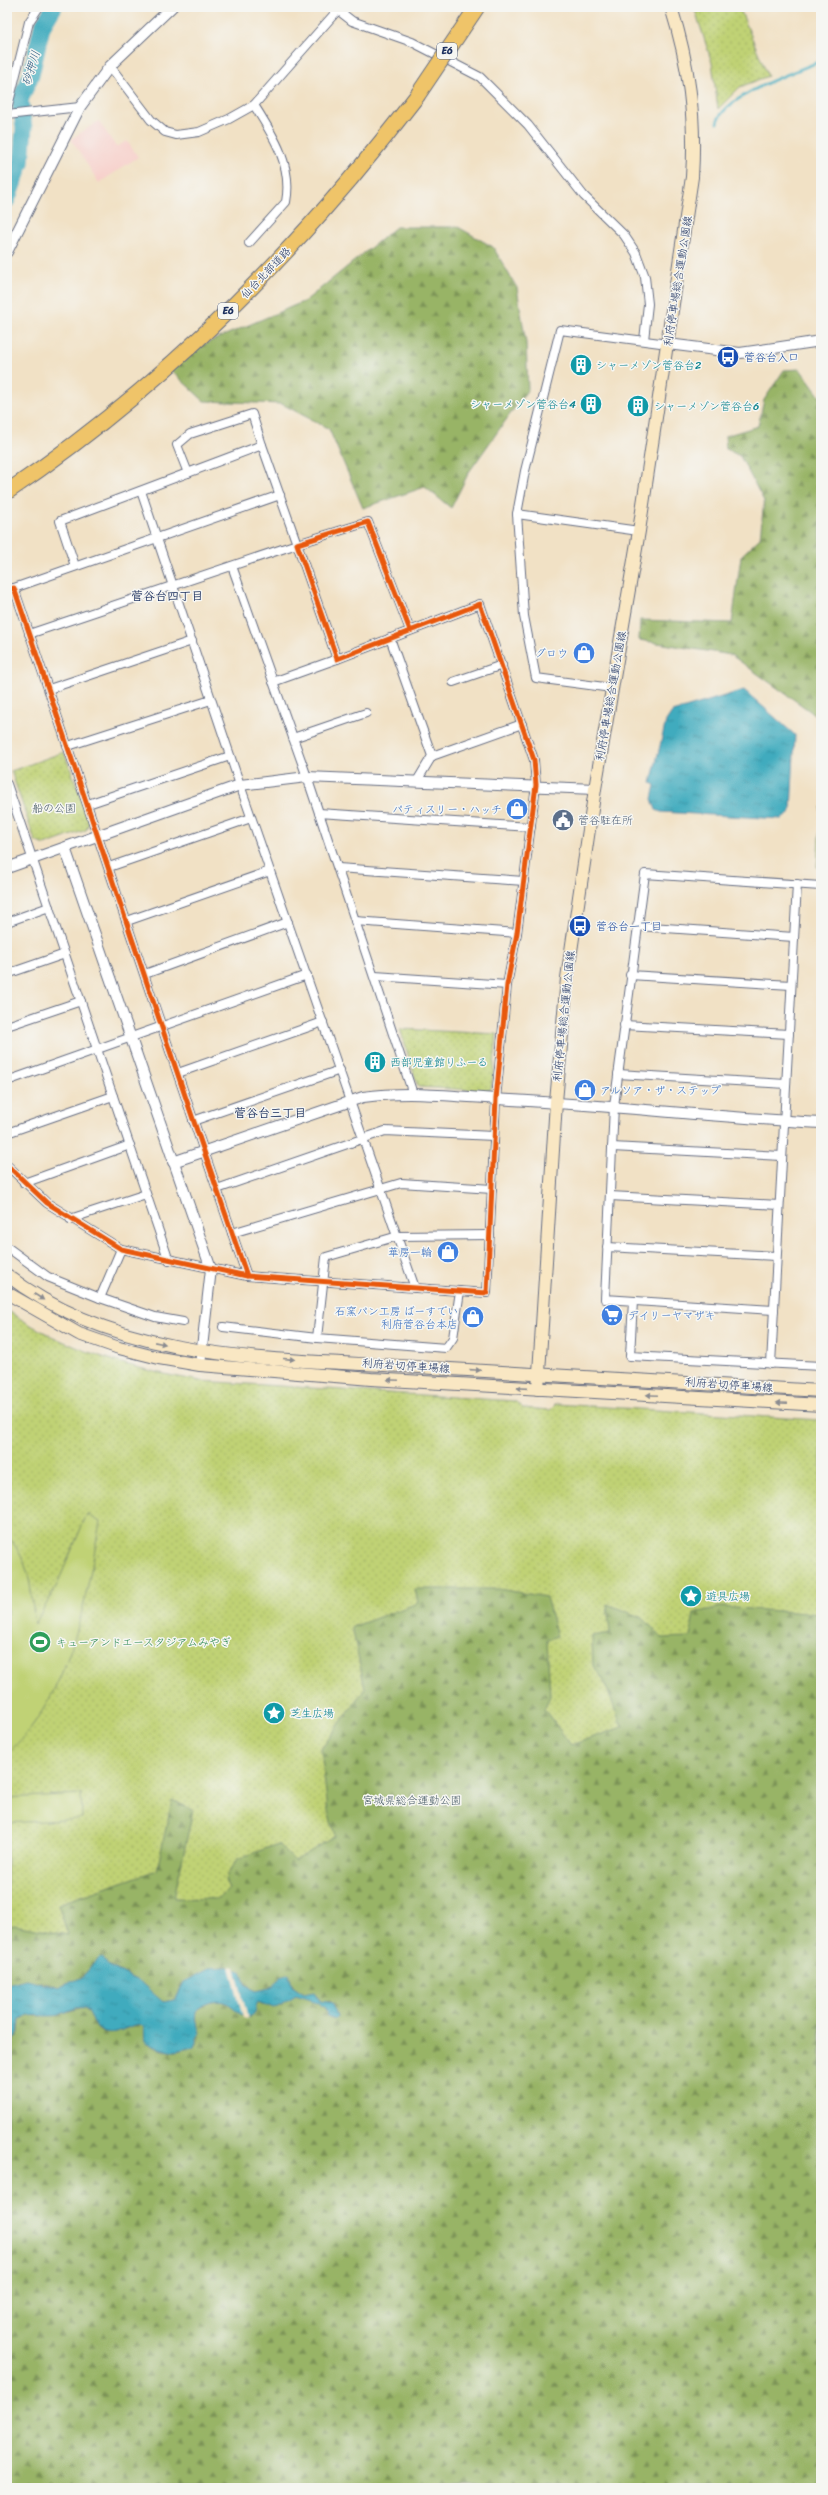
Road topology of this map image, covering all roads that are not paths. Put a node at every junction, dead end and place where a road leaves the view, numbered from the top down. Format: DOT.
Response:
graph roads {
  1 [pos="39,7"];
  2 [pos="172,7"];
  3 [pos="477,7"];
  4 [pos="671,7"];
  5 [pos="336,9"];
  6 [pos="110,66"];
  7 [pos="254,105"];
  8 [pos="80,107"];
  9 [pos="8,113"];
  10 [pos="249,243"];
  11 [pos="7,252"];
  12 [pos="644,340"];
  13 [pos="821,341"];
  14 [pos="668,344"];
  15 [pos="262,445"];
  16 [pos="188,473"];
  17 [pos="141,490"];
  18 [pos="7,492"];
  19 [pos="280,495"];
  20 [pos="517,514"];
  21 [pos="639,531"];
  22 [pos="157,537"];
  23 [pos="297,544"];
  24 [pos="75,566"];
  25 [pos="232,566"];
  26 [pos="173,586"];
  27 [pos="10,589"];
  28 [pos="410,630"];
  29 [pos="29,634"];
  30 [pos="390,638"];
  31 [pos="192,641"];
  32 [pos="337,659"];
  33 [pos="502,665"];
  34 [pos="273,682"];
  35 [pos="453,682"];
  36 [pos="612,688"];
  37 [pos="49,689"];
  38 [pos="211,700"];
  39 [pos="366,713"];
  40 [pos="522,724"];
  41 [pos="293,738"];
  42 [pos="68,746"];
  43 [pos="230,756"];
  44 [pos="432,756"];
  45 [pos="307,777"];
  46 [pos="417,782"];
  47 [pos="7,784"];
  48 [pos="240,785"];
  49 [pos="536,785"];
  50 [pos="595,789"];
  51 [pos="88,804"];
  52 [pos="319,813"];
  53 [pos="251,818"];
  54 [pos="531,827"];
  55 [pos="99,836"];
  56 [pos="66,848"];
  57 [pos="33,859"];
  58 [pos="110,867"];
  59 [pos="7,868"];
  60 [pos="338,868"];
  61 [pos="270,871"];
  62 [pos="524,881"];
  63 [pos="797,884"];
  64 [pos="821,886"];
  65 [pos="49,907"];
  66 [pos="127,921"];
  67 [pos="355,921"];
  68 [pos="7,922"];
  69 [pos="288,922"];
  70 [pos="637,926"];
  71 [pos="517,934"];
  72 [pos="794,937"];
  73 [pos="65,954"];
  74 [pos="7,974"];
  75 [pos="145,974"];
  76 [pos="307,975"];
  77 [pos="630,975"];
  78 [pos="375,976"];
  79 [pos="507,985"];
  80 [pos="791,985"];
  81 [pos="81,1001"];
  82 [pos="323,1022"];
  83 [pos="162,1025"];
  84 [pos="624,1025"];
  85 [pos="7,1026"];
  86 [pos="789,1034"];
  87 [pos="130,1037"];
  88 [pos="97,1049"];
  89 [pos="340,1070"];
  90 [pos="178,1073"];
  91 [pos="618,1074"];
  92 [pos="7,1081"];
  93 [pos="786,1084"];
  94 [pos="413,1094"];
  95 [pos="113,1096"];
  96 [pos="496,1099"];
  97 [pos="351,1102"];
  98 [pos="556,1102"];
  99 [pos="614,1106"];
  100 [pos="194,1121"];
  101 [pos="784,1121"];
  102 [pos="821,1123"];
  103 [pos="7,1134"];
  104 [pos="494,1136"];
  105 [pos="364,1137"];
  106 [pos="130,1145"];
  107 [pos="612,1147"];
  108 [pos="203,1152"];
  109 [pos="782,1156"];
  110 [pos="173,1162"];
  111 [pos="7,1165"];
  112 [pos="24,1183"];
  113 [pos="381,1188"];
  114 [pos="217,1189"];
  115 [pos="492,1189"];
  116 [pos="146,1194"];
  117 [pos="610,1196"];
  118 [pos="779,1205"];
  119 [pos="70,1219"];
  120 [pos="232,1233"];
  121 [pos="490,1235"];
  122 [pos="398,1236"];
  123 [pos="7,1247"];
  124 [pos="607,1247"];
  125 [pos="121,1249"];
  126 [pos="776,1256"];
  127 [pos="169,1261"];
  128 [pos="211,1269"];
  129 [pos="7,1275"];
  130 [pos="247,1276"];
  131 [pos="322,1281"];
  132 [pos="415,1288"];
  133 [pos="460,1291"];
  134 [pos="7,1293"];
  135 [pos="100,1298"];
  136 [pos="633,1301"];
  137 [pos="774,1310"];
  138 [pos="183,1322"];
  139 [pos="223,1327"];
  140 [pos="317,1338"];
  141 [pos="201,1351"];
  142 [pos="771,1364"];
  143 [pos="200,1365"];
  144 [pos="821,1366"];
  145 [pos="539,1375"];
  146 [pos="538,1389"];
  147 [pos="821,1391"];
  148 [pos="821,1405"];
  1 -- 9 [label="street"];
  2 -- 6 [label="street"];
  3 -- 18 [label="highway, 仙台北部道路 / E6, bridge"];
  4 -- 14 [label="main road, 利府停車場総合運動公園線"];
  5 -- 7 [label="street"];
  5 -- 12 [label="street"];
  6 -- 7 [label="street"];
  6 -- 8 [label="street"];
  7 -- 10 [label="street"];
  8 -- 9 [label="street"];
  8 -- 11 [label="street"];
  12 -- 14 [label="street"];
  12 -- 20 [label="street"];
  13 -- 14 [label="street"];
  14 -- 21 [label="main road, 利府停車場総合運動公園線"];
  15 -- 16 [label="street"];
  15 -- 16 [label="street"];
  15 -- 19 [label="street"];
  16 -- 17 [label="street"];
  17 -- 22 [label="street"];
  17 -- 24 [label="street"];
  19 -- 22 [label="street"];
  19 -- 23 [label="street"];
  20 -- 21 [label="street"];
  20 -- 36 [label="street"];
  21 -- 36 [label="main road, 利府停車場総合運動公園線"];
  22 -- 24 [label="street"];
  22 -- 26 [label="street"];
  23 -- 25 [label="street"];
  23 -- 28 [label="street"];
  23 -- 32 [label="street"];
  24 -- 27 [label="street"];
  25 -- 26 [label="street"];
  25 -- 34 [label="street"];
  26 -- 29 [label="street"];
  26 -- 31 [label="street"];
  27 -- 29 [label="street"];
  28 -- 30 [label="street"];
  28 -- 33 [label="street"];
  29 -- 37 [label="street"];
  30 -- 32 [label="street"];
  30 -- 44 [label="street"];
  31 -- 37 [label="street"];
  31 -- 38 [label="street"];
  32 -- 34 [label="street"];
  33 -- 35 [label="street"];
  33 -- 40 [label="street"];
  34 -- 41 [label="street"];
  36 -- 50 [label="main road, 利府停車場総合運動公園線"];
  37 -- 42 [label="street"];
  38 -- 42 [label="street"];
  38 -- 43 [label="street"];
  39 -- 41 [label="street"];
  40 -- 44 [label="street"];
  40 -- 49 [label="street"];
  41 -- 45 [label="street"];
  42 -- 51 [label="street"];
  43 -- 48 [label="street"];
  43 -- 51 [label="street"];
  44 -- 46 [label="street"];
  45 -- 46 [label="street"];
  45 -- 48 [label="street"];
  45 -- 52 [label="street"];
  46 -- 49 [label="street"];
  47 -- 57 [label="street"];
  48 -- 53 [label="street"];
  48 -- 55 [label="street"];
  49 -- 50 [label="street"];
  49 -- 54 [label="street"];
  50 -- 98 [label="main road, 利府停車場総合運動公園線"];
  51 -- 55 [label="street"];
  52 -- 54 [label="street"];
  52 -- 60 [label="street"];
  53 -- 58 [label="street"];
  53 -- 61 [label="street"];
  54 -- 62 [label="street"];
  55 -- 56 [label="street"];
  55 -- 58 [label="street"];
  56 -- 57 [label="street"];
  56 -- 87 [label="street"];
  57 -- 59 [label="street"];
  57 -- 65 [label="street"];
  58 -- 66 [label="street"];
  60 -- 62 [label="street"];
  60 -- 67 [label="street"];
  61 -- 66 [label="street"];
  61 -- 69 [label="street"];
  62 -- 71 [label="street"];
  63 -- 64 [label="street"];
  63 -- 70 [label="street"];
  63 -- 72 [label="street"];
  65 -- 68 [label="street"];
  65 -- 73 [label="street"];
  66 -- 75 [label="street"];
  67 -- 71 [label="street"];
  67 -- 78 [label="street"];
  69 -- 75 [label="street"];
  69 -- 76 [label="street"];
  70 -- 72 [label="street"];
  70 -- 77 [label="street"];
  71 -- 79 [label="street"];
  72 -- 80 [label="street"];
  73 -- 74 [label="street"];
  73 -- 81 [label="street"];
  75 -- 83 [label="street"];
  76 -- 82 [label="street"];
  76 -- 83 [label="street"];
  77 -- 80 [label="street"];
  77 -- 84 [label="street"];
  78 -- 79 [label="street"];
  78 -- 94 [label="street"];
  79 -- 96 [label="street"];
  80 -- 86 [label="street"];
  81 -- 85 [label="street"];
  81 -- 88 [label="street"];
  82 -- 89 [label="street"];
  82 -- 90 [label="street"];
  83 -- 87 [label="street"];
  83 -- 90 [label="street"];
  84 -- 86 [label="street"];
  84 -- 91 [label="street"];
  86 -- 93 [label="street"];
  87 -- 88 [label="street"];
  87 -- 110 [label="street"];
  88 -- 92 [label="street"];
  88 -- 95 [label="street"];
  89 -- 97 [label="street"];
  89 -- 100 [label="street"];
  90 -- 100 [label="street"];
  91 -- 93 [label="street"];
  91 -- 99 [label="street"];
  93 -- 101 [label="street"];
  94 -- 96 [label="street"];
  94 -- 97 [label="street"];
  95 -- 103 [label="street"];
  95 -- 106 [label="street"];
  96 -- 98 [label="street"];
  96 -- 104 [label="street"];
  97 -- 105 [label="street"];
  97 -- 108 [label="street"];
  98 -- 99 [label="street"];
  98 -- 145 [label="main road, 利府停車場総合運動公園線"];
  99 -- 101 [label="street"];
  99 -- 107 [label="street"];
  100 -- 108 [label="street"];
  101 -- 102 [label="street"];
  101 -- 109 [label="street"];
  104 -- 105 [label="street"];
  104 -- 115 [label="street"];
  105 -- 113 [label="street"];
  105 -- 114 [label="street"];
  106 -- 112 [label="street"];
  106 -- 116 [label="street"];
  107 -- 109 [label="street"];
  107 -- 117 [label="street"];
  108 -- 110 [label="street"];
  108 -- 114 [label="street"];
  109 -- 118 [label="street"];
  110 -- 128 [label="street"];
  111 -- 112 [label="street"];
  112 -- 119 [label="street"];
  113 -- 115 [label="street"];
  113 -- 120 [label="street"];
  113 -- 122 [label="street"];
  114 -- 120 [label="street"];
  115 -- 121 [label="street"];
  116 -- 119 [label="street"];
  116 -- 127 [label="street"];
  117 -- 118 [label="street"];
  117 -- 124 [label="street"];
  118 -- 126 [label="street"];
  119 -- 125 [label="street"];
  120 -- 130 [label="street"];
  121 -- 122 [label="street"];
  121 -- 133 [label="street"];
  122 -- 131 [label="street"];
  122 -- 132 [label="street"];
  123 -- 135 [label="street"];
  124 -- 126 [label="street"];
  124 -- 136 [label="street"];
  125 -- 127 [label="street"];
  125 -- 135 [label="street"];
  126 -- 137 [label="street"];
  127 -- 128 [label="street"];
  128 -- 130 [label="street"];
  128 -- 141 [label="street"];
  129 -- 141 [label="main road, 利府岩切停車場線, one-way"];
  130 -- 131 [label="street"];
  131 -- 132 [label="street"];
  131 -- 140 [label="street"];
  132 -- 133 [label="street"];
  133 -- 140 [label="street"];
  134 -- 143 [label="main road, 利府岩切停車場線"];
  135 -- 138 [label="street"];
  136 -- 137 [label="street"];
  136 -- 142 [label="street"];
  137 -- 142 [label="street"];
  139 -- 140 [label="street"];
  141 -- 143 [label="street"];
  141 -- 145 [label="main road, 利府岩切停車場線, one-way"];
  142 -- 144 [label="street"];
  146 -- 143 [label="main road, 利府岩切停車場線, one-way"];
  145 -- 146 [label="main road, 利府停車場総合運動公園線"];
  145 -- 147 [label="main road, 利府岩切停車場線"];
  148 -- 146 [label="main road, 利府岩切停車場線, one-way"];
}
